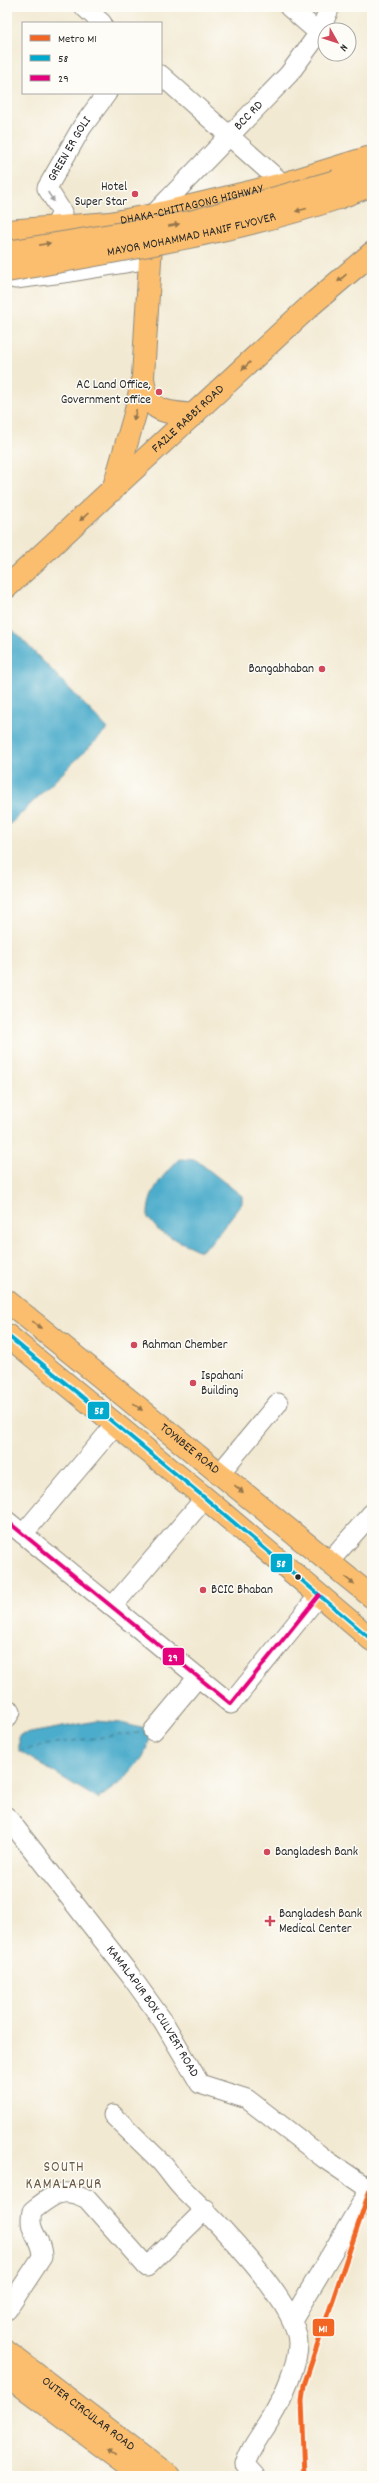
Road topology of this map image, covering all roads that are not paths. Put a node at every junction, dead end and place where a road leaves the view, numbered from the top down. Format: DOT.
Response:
graph roads {
  1 [pos="84,7"];
  2 [pos="289,7"];
  3 [pos="330,7"];
  4 [pos="101,22"];
  5 [pos="324,22"];
  6 [pos="317,31"];
  7 [pos="317,36"];
  8 [pos="162,76"];
  9 [pos="106,94"];
  10 [pos="231,137"];
  11 [pos="372,156"];
  12 [pos="372,163"];
  13 [pos="372,173"];
  14 [pos="283,184"];
  15 [pos="372,185"];
  16 [pos="337,190"];
  17 [pos="372,190"];
  18 [pos="153,215"];
  19 [pos="54,229"];
  20 [pos="7,230"];
  21 [pos="7,252"];
  22 [pos="372,253"];
  23 [pos="150,259"];
  24 [pos="7,272"];
  25 [pos="7,280"];
  26 [pos="143,377"];
  27 [pos="194,415"];
  28 [pos="112,491"];
  29 [pos="7,588"];
  30 [pos="7,1301"];
  31 [pos="7,1335"];
  32 [pos="278,1403"];
  33 [pos="115,1425"];
  34 [pos="220,1473"];
  35 [pos="205,1498"];
  36 [pos="372,1513"];
  37 [pos="7,1521"];
  38 [pos="23,1534"];
  39 [pos="328,1563"];
  40 [pos="319,1595"];
  41 [pos="372,1598"];
  42 [pos="112,1607"];
  43 [pos="372,1640"];
  44 [pos="198,1677"];
  45 [pos="7,1709"];
  46 [pos="7,1718"];
  47 [pos="153,1731"];
  48 [pos="7,1817"];
  49 [pos="113,2116"];
  50 [pos="371,2190"];
  51 [pos="206,2209"];
  52 [pos="7,2310"];
  53 [pos="292,2320"];
  54 [pos="7,2352"];
  55 [pos="7,2375"];
  56 [pos="142,2476"];
  57 [pos="169,2476"];
  58 [pos="255,2476"];
  1 -- 4 [label="street"];
  2 -- 6 [label="street"];
  3 -- 5 [label="street, BCC RD"];
  7 -- 10 [label="street, BCC RD"];
  8 -- 10 [label="street"];
  9 -- 19 [label="street, GREEN ER GOLI, one-way"];
  10 -- 14 [label="street"];
  10 -- 18 [label="street, BCC RD"];
  11 -- 14 [label="main road, DHAKA-CHITTAGONG HIGHWAY"];
  12 -- 16 [label="main road"];
  13 -- 16 [label="main road, MAYOR MOHAMMAD HANIF FLYOVER"];
  14 -- 18 [label="main road, DHAKA-CHITTAGONG HIGHWAY"];
  15 -- 16 [label="main road, MAYOR MOHAMMAD HANIF FLYOVER"];
  16 -- 17 [label="main road"];
  21 -- 16 [label="main road, MAYOR MOHAMMAD HANIF FLYOVER, one-way, bridge"];
  16 -- 24 [label="main road, MAYOR MOHAMMAD HANIF FLYOVER, one-way, bridge"];
  18 -- 19 [label="main road, DHAKA-CHITTAGONG HIGHWAY"];
  18 -- 23 [label="main road"];
  19 -- 20 [label="main road, DHAKA-CHITTAGONG HIGHWAY"];
  22 -- 27 [label="main road, FAZLE RABBI ROAD, one-way"];
  23 -- 25 [label="street"];
  23 -- 26 [label="main road"];
  26 -- 27 [label="main road"];
  26 -- 28 [label="main road, one-way"];
  27 -- 28 [label="main road, FAZLE RABBI ROAD"];
  28 -- 29 [label="main road, FAZLE RABBI ROAD, one-way"];
  30 -- 34 [label="main road, TOYNBEE ROAD, one-way"];
  31 -- 33 [label="main road"];
  32 -- 34 [label="street"];
  33 -- 35 [label="main road"];
  33 -- 38 [label="street"];
  34 -- 39 [label="main road, TOYNBEE ROAD, one-way"];
  35 -- 40 [label="main road"];
  35 -- 42 [label="street"];
  36 -- 39 [label="street"];
  37 -- 38 [label="street"];
  38 -- 42 [label="street"];
  39 -- 41 [label="main road, TOYNBEE ROAD, one-way"];
  40 -- 43 [label="main road"];
  40 -- 44 [label="street"];
  42 -- 44 [label="street"];
  44 -- 47 [label="street"];
  45 -- 46 [label="street"];
  48 -- 50 [label="street, KAMALAPUR BOX CULVERT ROAD"];
  49 -- 51 [label="street"];
  50 -- 53 [label="street"];
  51 -- 52 [label="street"];
  51 -- 53 [label="street"];
  53 -- 58 [label="street"];
  54 -- 57 [label="main road, OUTER CIRCULAR ROAD"];
  56 -- 55 [label="main road, OUTER CIRCULAR ROAD, one-way"];
}
